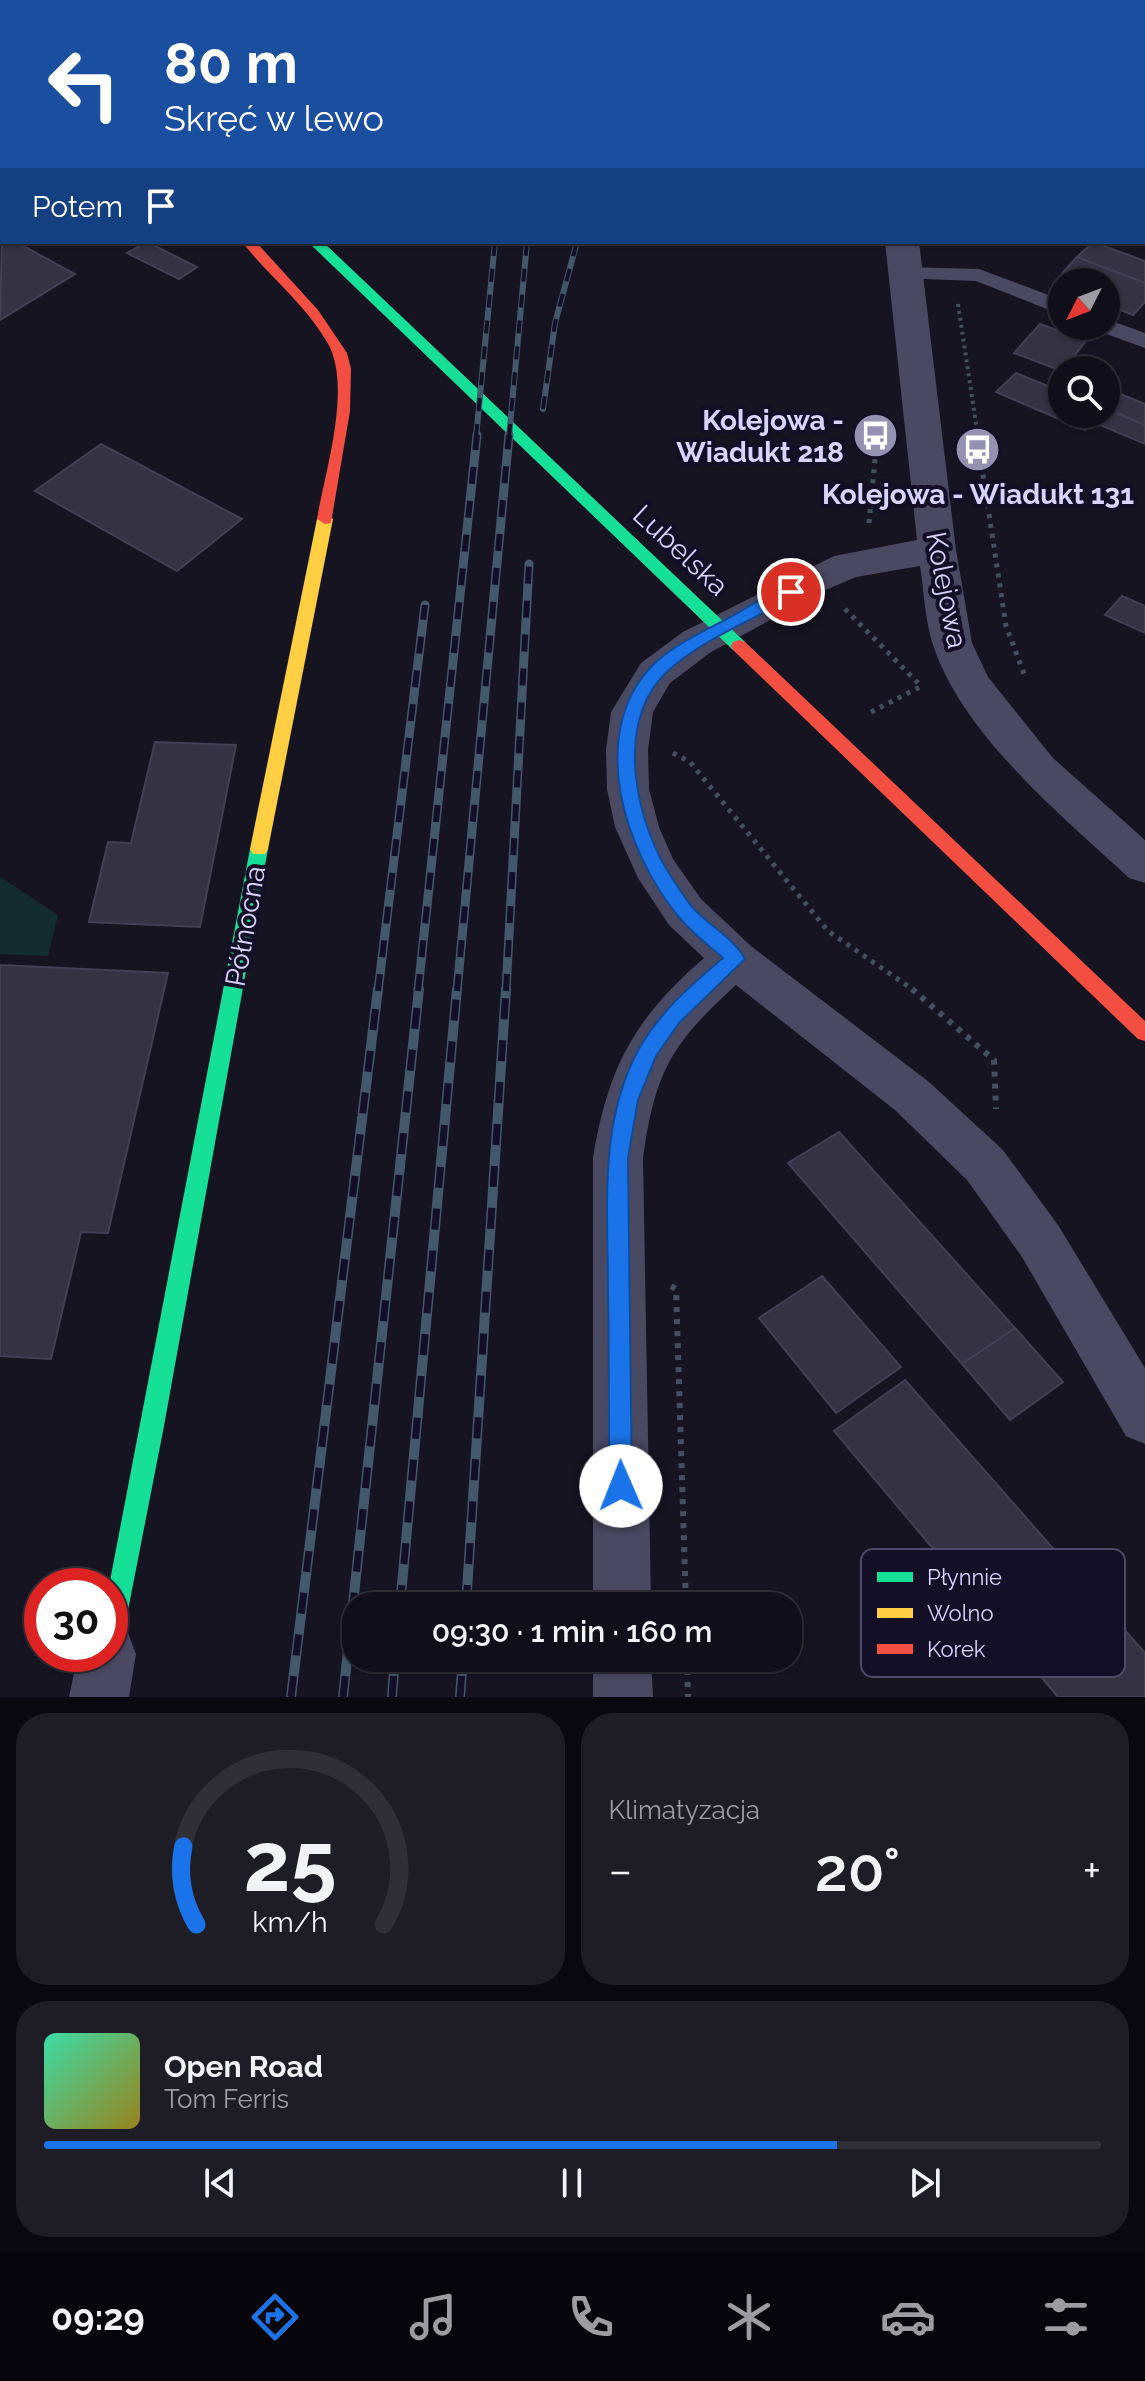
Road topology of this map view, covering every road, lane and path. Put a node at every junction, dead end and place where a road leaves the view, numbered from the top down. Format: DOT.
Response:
graph roads {
  1 [pos="251,244"];
  2 [pos="317,244"];
  3 [pos="904,258"];
  4 [pos="954,274"];
  5 [pos="1048,302"];
  6 [pos="1120,331"];
  7 [pos="1145,341"];
  8 [pos="876,449"];
  9 [pos="858,529"];
  10 [pos="937,550"];
  11 [pos="814,580"];
  12 [pos="920,687"];
  13 [pos="1031,688"];
  14 [pos="934,691"];
  15 [pos="860,718"];
  16 [pos="627,750"];
  17 [pos="1145,866"];
  18 [pos="735,959"];
  19 [pos="1145,1033"];
  20 [pos="996,1123"];
  21 [pos="663,1279"];
  22 [pos="1145,1418"];
  23 [pos="125,1568"];
  24 [pos="622,1592"];
  25 [pos="686,1592"];
  26 [pos="104,1672"];
  27 [pos="622,1672"];
  28 [pos="687,1672"];
  29 [pos="99,1697"];
  30 [pos="623,1697"];
  31 [pos="688,1697"];
  1 -- 23 [label="street, Północna"];
  2 -- 19 [label="street, Lubelska"];
  3 -- 4 [label="lane"];
  3 -- 10 [label="street, Kolejowa"];
  4 -- 5 [label="lane"];
  4 -- 13 [label="path"];
  6 -- 7 [label="lane"];
  8 -- 9 [label="path"];
  10 -- 11 [label="street"];
  10 -- 17 [label="street, Kolejowa"];
  11 -- 12 [label="path"];
  11 -- 16 [label="street"];
  12 -- 14 [label="path"];
  12 -- 15 [label="path"];
  16 -- 18 [label="street"];
  16 -- 20 [label="path"];
  18 -- 22 [label="street"];
  18 -- 24 [label="street"];
  21 -- 25 [label="path"];
  26 -- 29 [label="street"];
  27 -- 30 [label="street"];
  28 -- 31 [label="path"];
}
